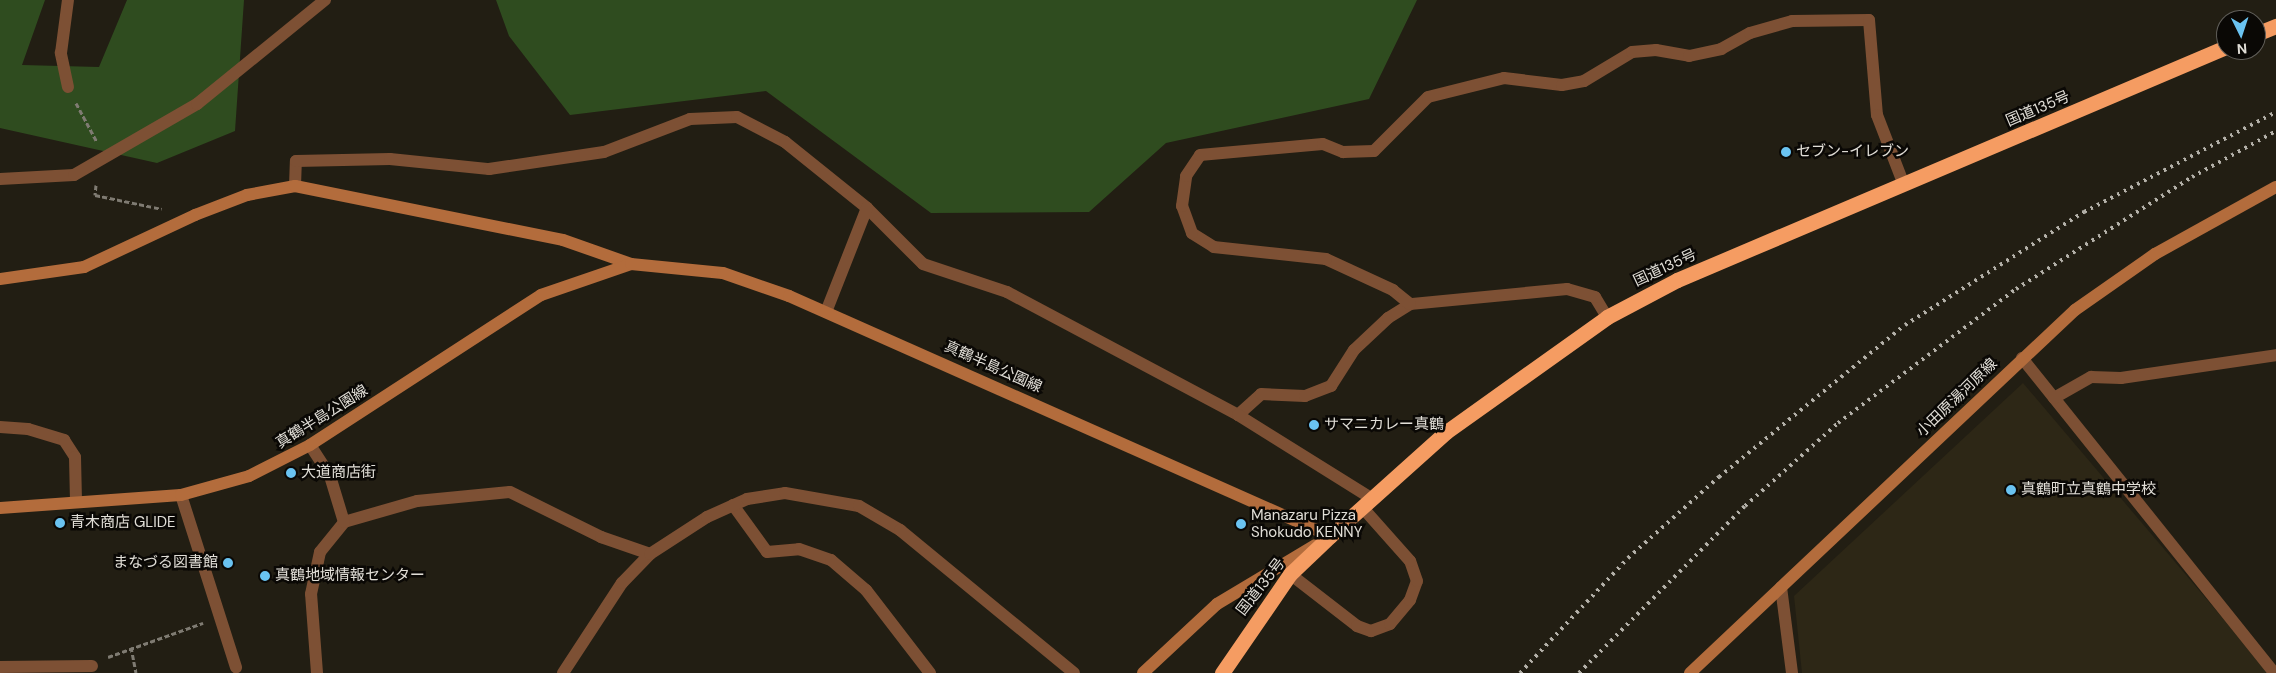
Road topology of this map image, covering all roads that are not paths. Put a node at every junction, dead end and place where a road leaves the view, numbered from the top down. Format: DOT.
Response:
graph roads {
  1 [pos="68,0"];
  2 [pos="325,0"];
  3 [pos="2216,51"];
  4 [pos="68,87"];
  5 [pos="0,179"];
  6 [pos="1904,185"];
  7 [pos="295,186"];
  8 [pos="2276,187"];
  9 [pos="867,208"];
  10 [pos="631,264"];
  11 [pos="0,279"];
  12 [pos="1410,304"];
  13 [pos="826,312"];
  14 [pos="1606,318"];
  15 [pos="2276,354"];
  16 [pos="2022,358"];
  17 [pos="2054,398"];
  18 [pos="1238,415"];
  19 [pos="0,427"];
  20 [pos="310,445"];
  21 [pos="181,495"];
  22 [pos="76,502"];
  23 [pos="1367,503"];
  24 [pos="732,506"];
  25 [pos="0,508"];
  26 [pos="344,522"];
  27 [pos="1330,536"];
  28 [pos="650,554"];
  29 [pos="1290,574"];
  30 [pos="1781,587"];
  31 [pos="92,666"];
  32 [pos="0,667"];
  33 [pos="236,667"];
  34 [pos="317,673"];
  35 [pos="563,673"];
  36 [pos="930,673"];
  37 [pos="1074,673"];
  38 [pos="1143,673"];
  39 [pos="1222,673"];
  40 [pos="1690,673"];
  41 [pos="1792,673"];
  42 [pos="2274,673"];
  1 -- 4 [label="street"];
  2 -- 5 [label="street"];
  3 -- 6 [label="highway, 国道135号"];
  6 -- 12 [label="street"];
  6 -- 14 [label="highway, 国道135号"];
  7 -- 9 [label="street"];
  7 -- 10 [label="main road, 真鶴半島公園線"];
  7 -- 11 [label="main road, 真鶴半島公園線"];
  8 -- 16 [label="main road, 小田原湯河原線"];
  9 -- 13 [label="street"];
  9 -- 18 [label="street"];
  10 -- 13 [label="main road, 真鶴半島公園線"];
  10 -- 20 [label="main road, 真鶴半島公園線"];
  12 -- 14 [label="street"];
  12 -- 18 [label="street"];
  13 -- 27 [label="main road, 真鶴半島公園線"];
  14 -- 23 [label="highway, 国道135号"];
  15 -- 17 [label="street"];
  16 -- 17 [label="street"];
  16 -- 30 [label="main road, 小田原湯河原線"];
  17 -- 42 [label="street"];
  18 -- 23 [label="street"];
  19 -- 22 [label="street"];
  20 -- 21 [label="main road, 真鶴半島公園線"];
  20 -- 26 [label="street"];
  21 -- 22 [label="main road, 真鶴半島公園線"];
  21 -- 33 [label="street"];
  22 -- 25 [label="main road, 真鶴半島公園線"];
  23 -- 27 [label="highway, 国道135号"];
  23 -- 29 [label="street"];
  24 -- 28 [label="street"];
  24 -- 36 [label="street"];
  24 -- 37 [label="street"];
  26 -- 28 [label="street"];
  26 -- 34 [label="street"];
  27 -- 29 [label="highway, 国道135号"];
  27 -- 38 [label="main road"];
  28 -- 35 [label="street"];
  29 -- 39 [label="highway, 国道135号"];
  30 -- 40 [label="main road, 小田原湯河原線"];
  30 -- 41 [label="street"];
  31 -- 32 [label="street"];
}
